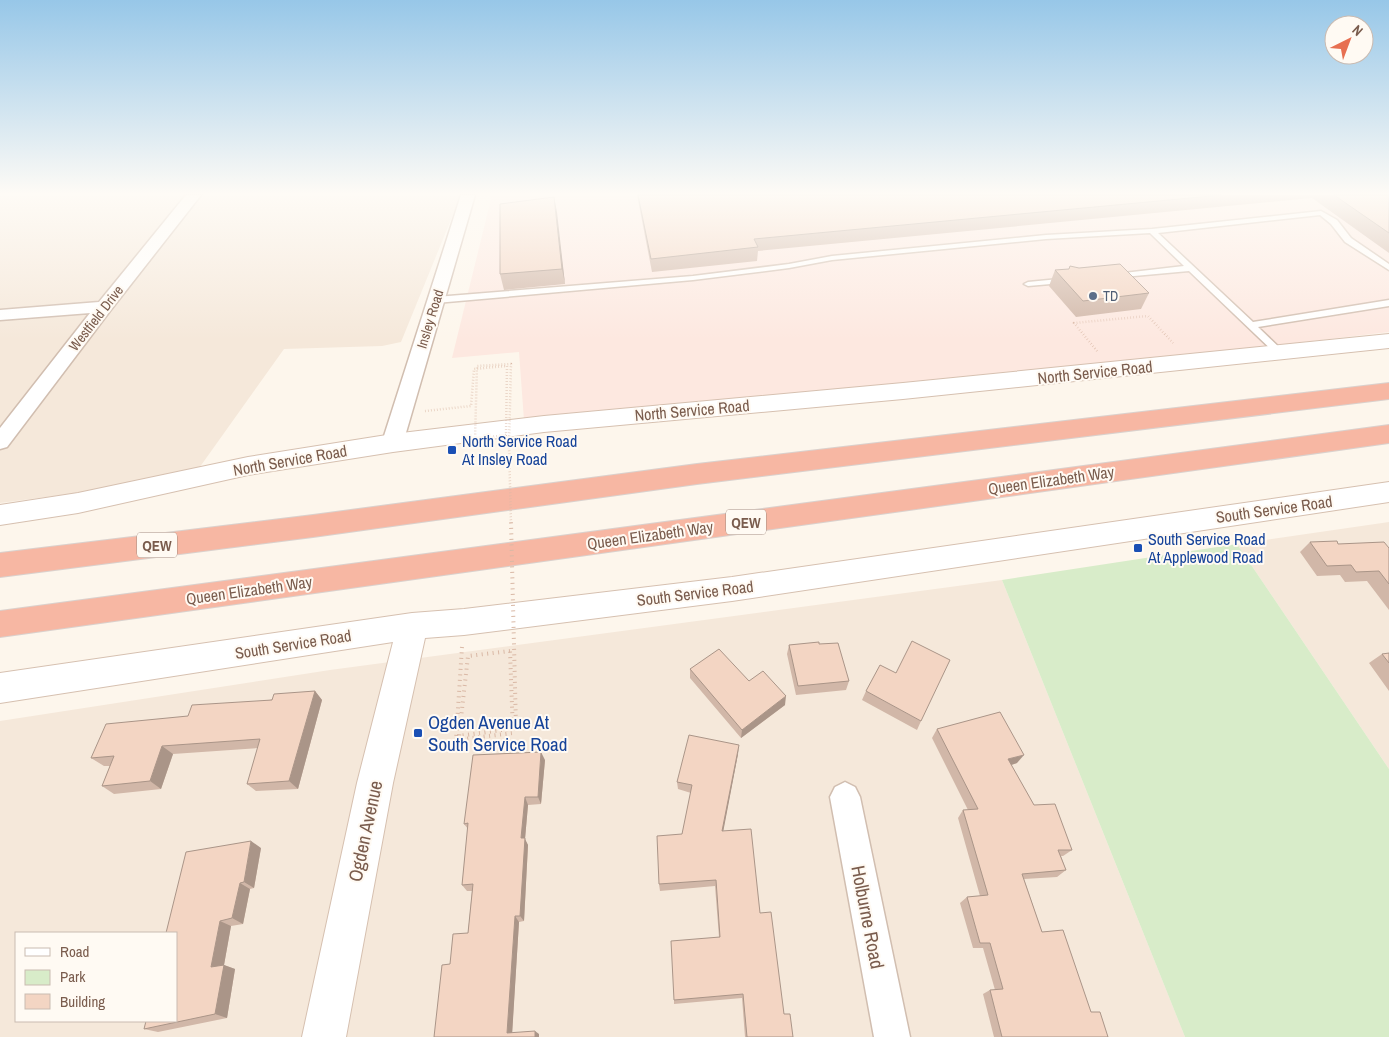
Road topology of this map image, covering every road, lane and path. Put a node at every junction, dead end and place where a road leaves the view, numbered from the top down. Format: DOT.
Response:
graph roads {
  1 [pos="155,243"];
  2 [pos="453,243"];
  3 [pos="981,243"];
  4 [pos="1165,243"];
  5 [pos="1353,243"];
  6 [pos="1191,268"];
  7 [pos="1389,268"];
  8 [pos="1101,277"];
  9 [pos="1059,282"];
  10 [pos="1028,284"];
  11 [pos="436,300"];
  12 [pos="1389,303"];
  13 [pos="104,306"];
  14 [pos="0,315"];
  15 [pos="1252,325"];
  16 [pos="1389,341"];
  17 [pos="1176,345"];
  18 [pos="1099,354"];
  19 [pos="1280,354"];
  20 [pos="1389,391"];
  21 [pos="422,418"];
  22 [pos="1389,434"];
  23 [pos="0,442"];
  24 [pos="394,442"];
  25 [pos="1389,492"];
  26 [pos="0,515"];
  27 [pos="0,565"];
  28 [pos="464,622"];
  29 [pos="0,624"];
  30 [pos="412,626"];
  31 [pos="0,688"];
  32 [pos="844,798"];
  33 [pos="324,1037"];
  34 [pos="892,1037"];
  1 -- 13 [label="street, Westfield Drive"];
  2 -- 11 [label="street, Insley Road"];
  3 -- 11 [label="lane"];
  4 -- 6 [label="lane"];
  5 -- 7 [label="lane"];
  6 -- 8 [label="lane"];
  6 -- 15 [label="lane"];
  9 -- 10 [label="lane"];
  11 -- 24 [label="street, Insley Road"];
  12 -- 15 [label="lane"];
  13 -- 14 [label="street"];
  13 -- 23 [label="street, Westfield Drive"];
  15 -- 19 [label="lane"];
  16 -- 19 [label="main road, North Service Road"];
  17 -- 18 [label="path"];
  19 -- 24 [label="main road, North Service Road"];
  20 -- 27 [label="highway, QEW"];
  21 -- 28 [label="path, bridge"];
  22 -- 29 [label="highway, Queen Elizabeth Way / QEW"];
  24 -- 26 [label="main road, North Service Road"];
  25 -- 28 [label="main road, South Service Road"];
  28 -- 30 [label="main road, South Service Road"];
  30 -- 31 [label="main road, South Service Road"];
  30 -- 33 [label="main road, Ogden Avenue"];
  32 -- 34 [label="street, Holburne Road"];
}
